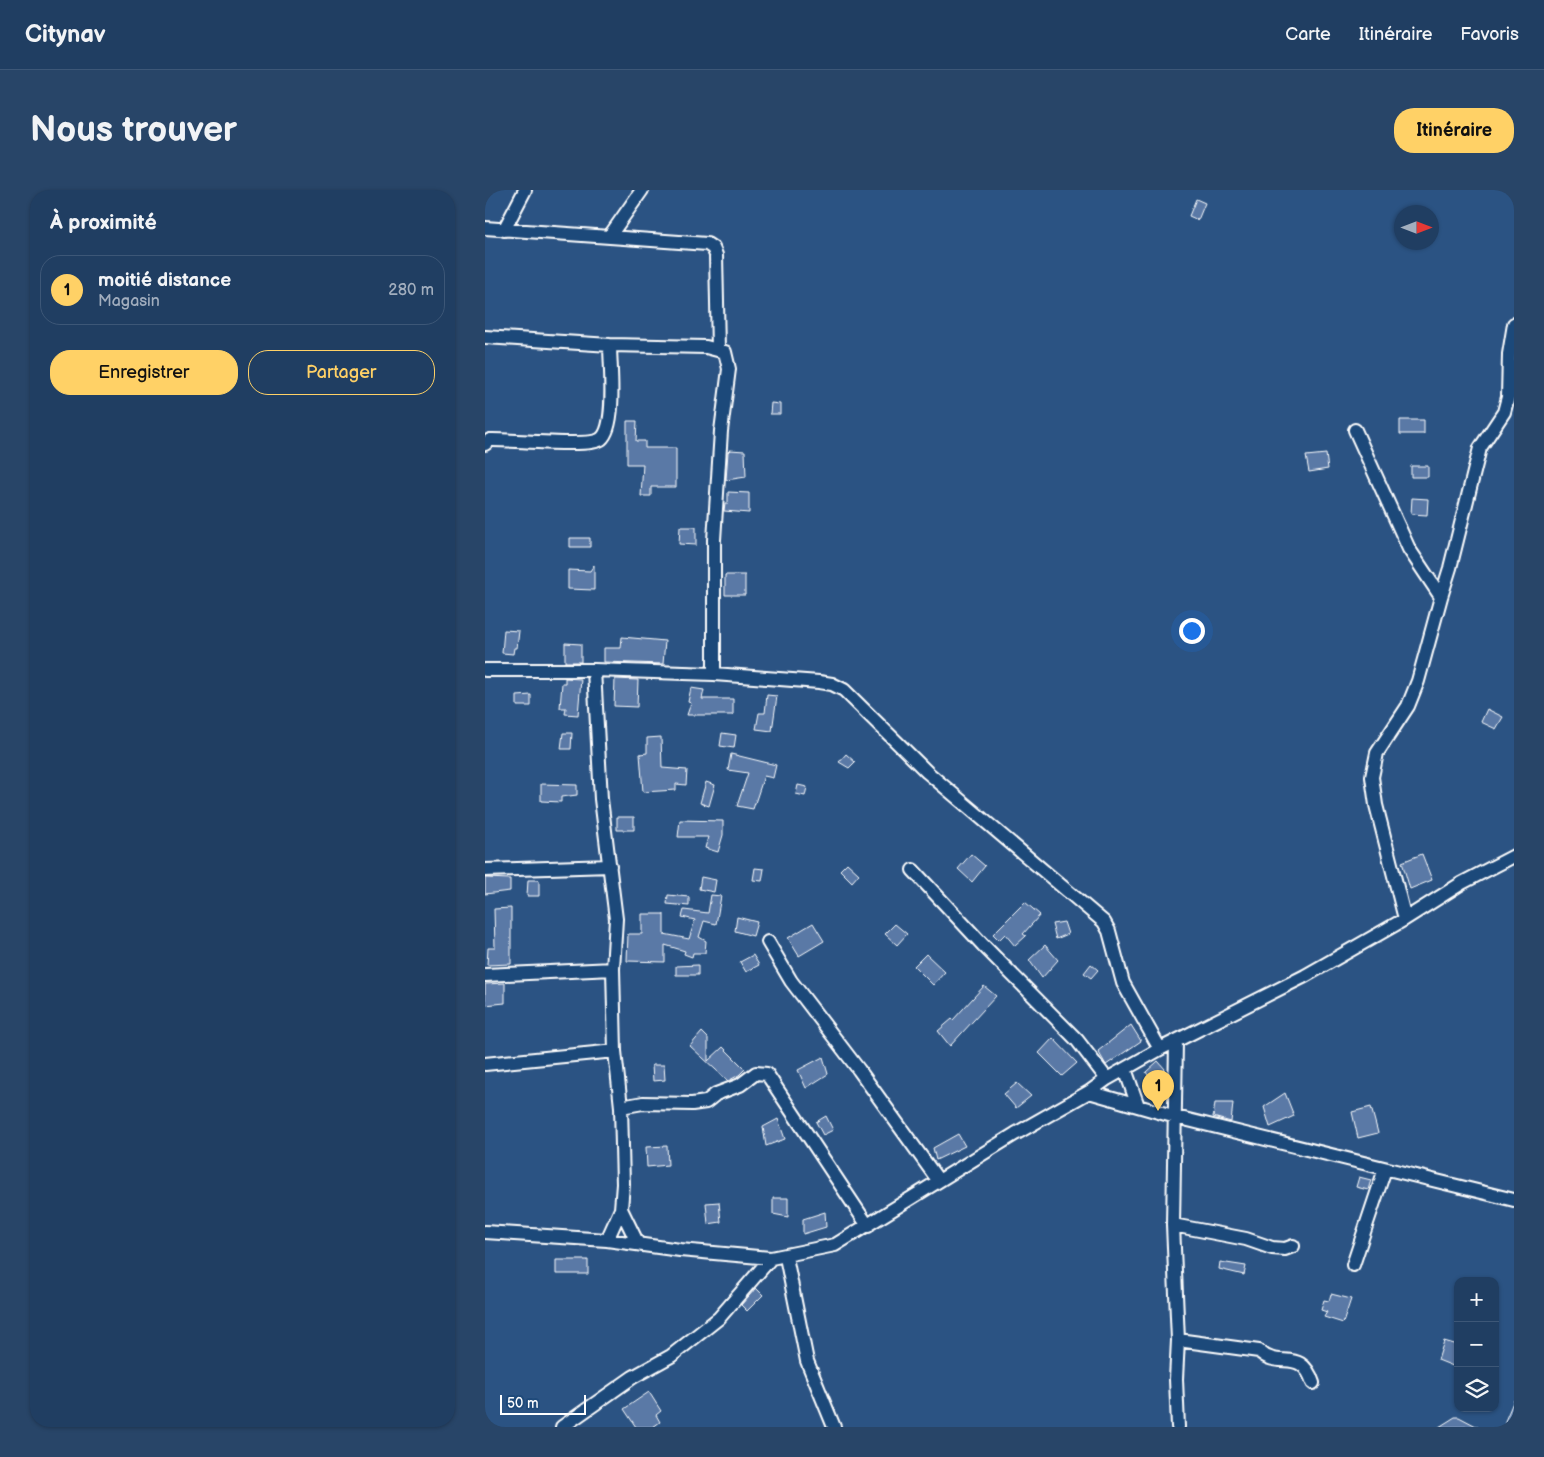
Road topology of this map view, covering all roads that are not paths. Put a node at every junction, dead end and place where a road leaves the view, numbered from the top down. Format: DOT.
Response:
graph roads {
  1 [pos="525,190"];
  2 [pos="642,190"];
  3 [pos="485,228"];
  4 [pos="504,230"];
  5 [pos="609,237"];
  6 [pos="1514,324"];
  7 [pos="485,337"];
  8 [pos="610,345"];
  9 [pos="718,349"];
  10 [pos="1355,430"];
  11 [pos="485,444"];
  12 [pos="1441,597"];
  13 [pos="485,670"];
  14 [pos="594,670"];
  15 [pos="714,674"];
  16 [pos="1514,856"];
  17 [pos="610,866"];
  18 [pos="485,870"];
  19 [pos="913,870"];
  20 [pos="1405,919"];
  21 [pos="768,942"];
  22 [pos="613,969"];
  23 [pos="485,975"];
  24 [pos="1176,1042"];
  25 [pos="1160,1049"];
  26 [pos="615,1051"];
  27 [pos="485,1064"];
  28 [pos="1125,1069"];
  29 [pos="1107,1079"];
  30 [pos="1089,1092"];
  31 [pos="621,1106"];
  32 [pos="1137,1106"];
  33 [pos="1176,1117"];
  34 [pos="1385,1169"];
  35 [pos="938,1180"];
  36 [pos="1514,1200"];
  37 [pos="621,1209"];
  38 [pos="1173,1225"];
  39 [pos="868,1226"];
  40 [pos="485,1232"];
  41 [pos="607,1240"];
  42 [pos="638,1244"];
  43 [pos="1293,1246"];
  44 [pos="786,1257"];
  45 [pos="771,1258"];
  46 [pos="1353,1264"];
  47 [pos="1178,1340"];
  48 [pos="1313,1383"];
  49 [pos="562,1427"];
  50 [pos="834,1427"];
  51 [pos="1178,1427"];
  1 -- 4 [label="street"];
  2 -- 5 [label="street"];
  3 -- 4 [label="street"];
  4 -- 5 [label="street"];
  5 -- 9 [label="street"];
  6 -- 12 [label="street"];
  7 -- 8 [label="street"];
  8 -- 9 [label="street"];
  8 -- 11 [label="street"];
  9 -- 15 [label="street"];
  10 -- 12 [label="street"];
  12 -- 20 [label="street"];
  13 -- 14 [label="street"];
  14 -- 15 [label="street"];
  14 -- 17 [label="street"];
  15 -- 25 [label="street"];
  16 -- 20 [label="street"];
  17 -- 18 [label="street"];
  17 -- 22 [label="street"];
  19 -- 29 [label="street"];
  20 -- 24 [label="street"];
  21 -- 35 [label="street"];
  22 -- 23 [label="street"];
  22 -- 26 [label="street"];
  24 -- 25 [label="street"];
  24 -- 33 [label="street"];
  25 -- 28 [label="street"];
  26 -- 27 [label="street"];
  26 -- 31 [label="street"];
  28 -- 29 [label="street"];
  28 -- 32 [label="street"];
  29 -- 30 [label="street"];
  30 -- 32 [label="street"];
  30 -- 35 [label="street"];
  31 -- 37 [label="street"];
  31 -- 39 [label="street"];
  32 -- 33 [label="street"];
  33 -- 34 [label="street"];
  33 -- 38 [label="street"];
  34 -- 36 [label="street"];
  34 -- 46 [label="street"];
  35 -- 39 [label="street"];
  37 -- 41 [label="street"];
  37 -- 42 [label="street"];
  38 -- 43 [label="street"];
  38 -- 47 [label="street"];
  39 -- 44 [label="street"];
  40 -- 41 [label="street"];
  41 -- 42 [label="street"];
  42 -- 45 [label="street"];
  44 -- 45 [label="street"];
  44 -- 50 [label="street"];
  45 -- 49 [label="street"];
  47 -- 48 [label="street"];
  47 -- 51 [label="street"];
}
